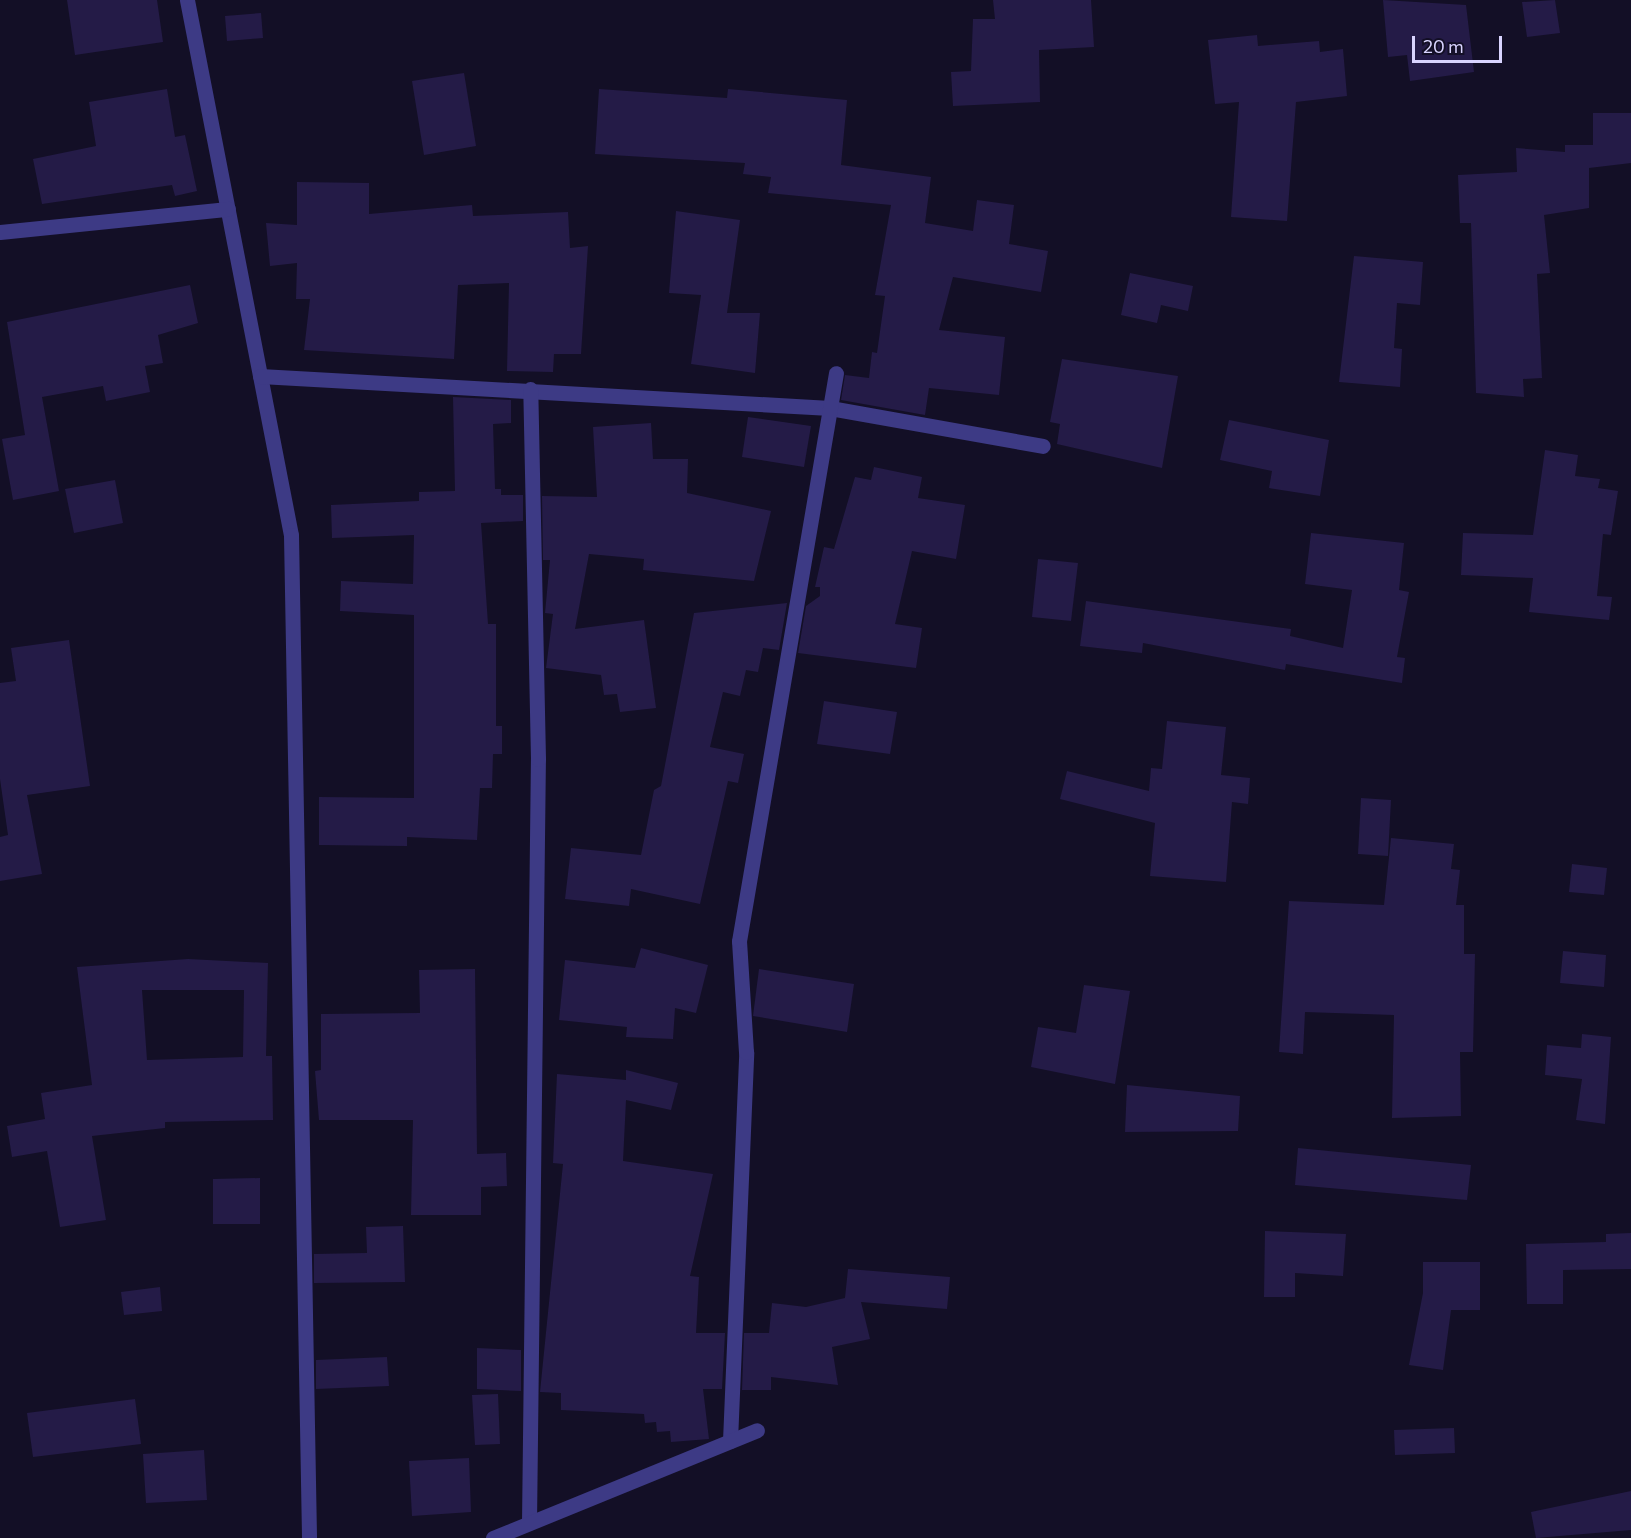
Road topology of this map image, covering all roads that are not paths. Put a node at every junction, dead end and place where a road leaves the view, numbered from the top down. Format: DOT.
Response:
graph roads {
  1 [pos="187,0"];
  2 [pos="228,209"];
  3 [pos="0,232"];
  4 [pos="836,373"];
  5 [pos="260,376"];
  6 [pos="530,389"];
  7 [pos="830,408"];
  8 [pos="1043,446"];
  9 [pos="757,1430"];
  10 [pos="730,1441"];
  11 [pos="529,1523"];
  12 [pos="309,1538"];
  13 [pos="494,1538"];
  1 -- 2 [label="street"];
  2 -- 3 [label="street"];
  2 -- 5 [label="street"];
  4 -- 7 [label="street"];
  5 -- 6 [label="street"];
  5 -- 12 [label="street"];
  6 -- 7 [label="street"];
  6 -- 11 [label="street"];
  7 -- 8 [label="street"];
  7 -- 10 [label="street"];
  9 -- 10 [label="street"];
  10 -- 11 [label="street"];
  11 -- 13 [label="street"];
}
